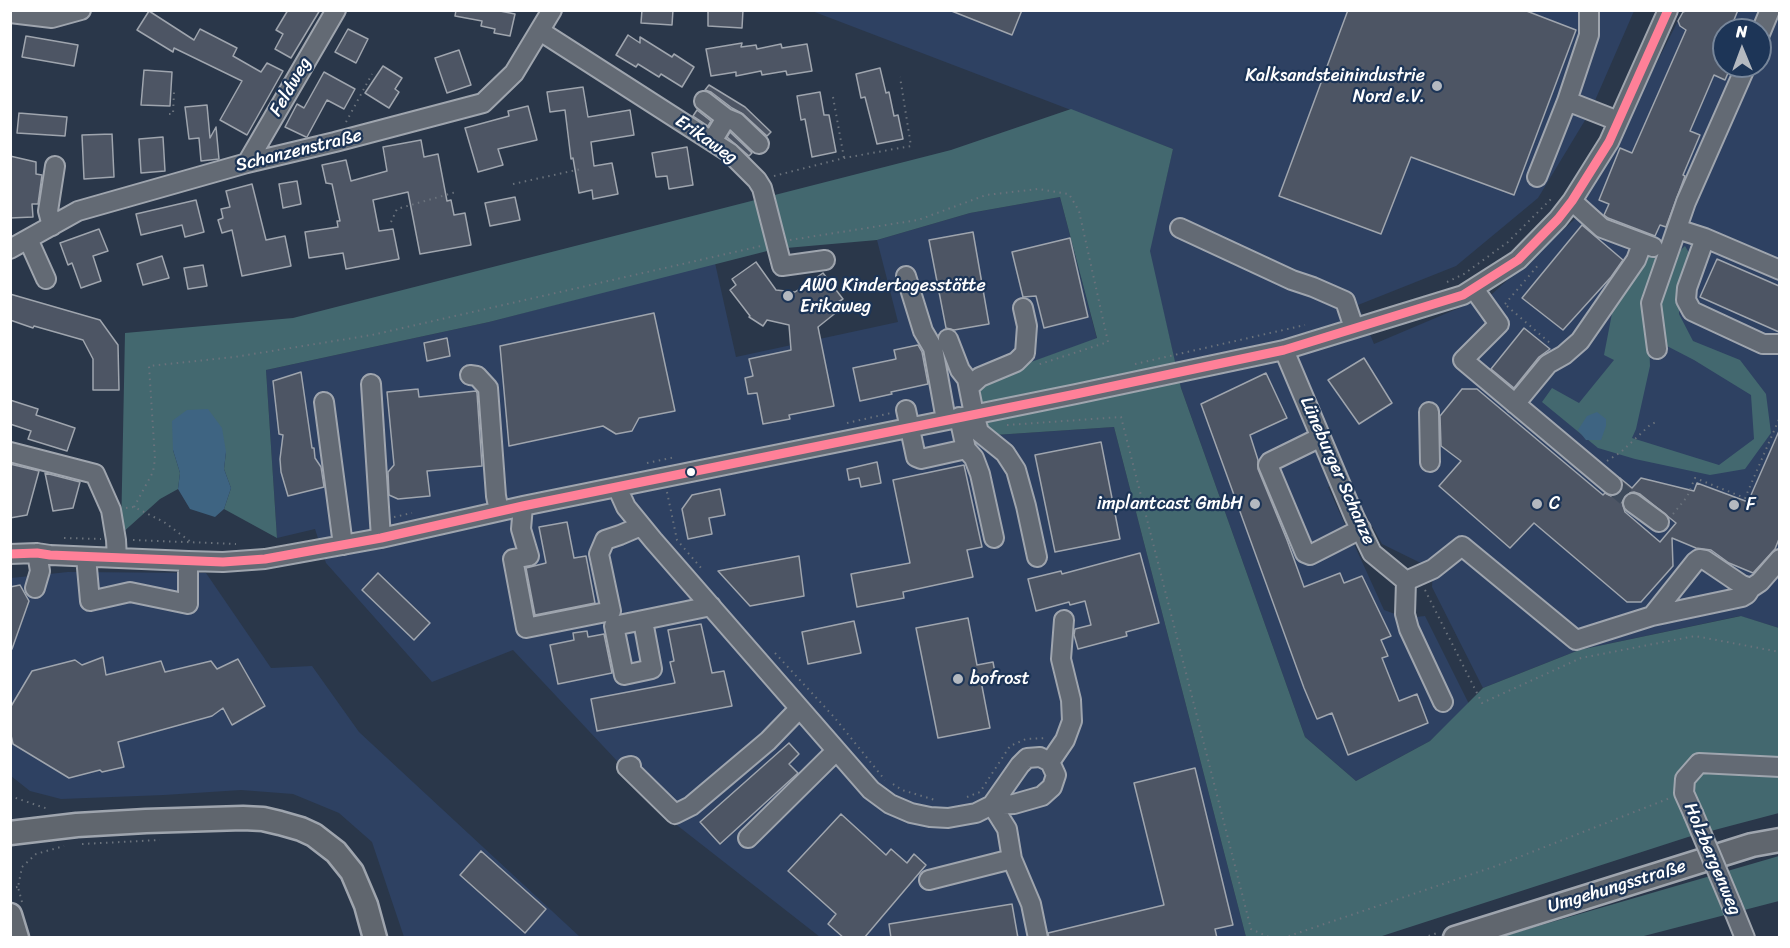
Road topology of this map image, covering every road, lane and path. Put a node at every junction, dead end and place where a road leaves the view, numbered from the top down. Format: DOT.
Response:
graph roads {
  1 [pos="81,10"];
  2 [pos="336,10"];
  3 [pos="552,10"];
  4 [pos="1589,10"];
  5 [pos="1668,10"];
  6 [pos="10,13"];
  7 [pos="540,32"];
  8 [pos="372,74"];
  9 [pos="900,77"];
  10 [pos="1741,78"];
  11 [pos="174,92"];
  12 [pos="833,97"];
  13 [pos="1567,100"];
  14 [pos="704,101"];
  15 [pos="169,114"];
  16 [pos="726,118"];
  17 [pos="1618,121"];
  18 [pos="712,141"];
  19 [pos="335,142"];
  20 [pos="759,144"];
  21 [pos="844,158"];
  22 [pos="247,163"];
  23 [pos="55,166"];
  24 [pos="581,169"];
  25 [pos="1537,177"];
  26 [pos="513,184"];
  27 [pos="760,184"];
  28 [pos="456,192"];
  29 [pos="1572,201"];
  30 [pos="391,222"];
  31 [pos="52,226"];
  32 [pos="1180,228"];
  33 [pos="1677,228"];
  34 [pos="1705,238"];
  35 [pos="28,240"];
  36 [pos="776,242"];
  37 [pos="1642,244"];
  38 [pos="10,249"];
  39 [pos="1668,251"];
  40 [pos="825,260"];
  41 [pos="1779,270"];
  42 [pos="906,276"];
  43 [pos="46,279"];
  44 [pos="1474,289"];
  45 [pos="1023,308"];
  46 [pos="1493,315"];
  47 [pos="1354,328"];
  48 [pos="1779,344"];
  49 [pos="944,345"];
  50 [pos="1657,349"];
  51 [pos="1284,350"];
  52 [pos="1564,355"];
  53 [pos="1034,366"];
  54 [pos="470,375"];
  55 [pos="371,384"];
  56 [pos="969,387"];
  57 [pos="324,402"];
  58 [pos="1515,404"];
  59 [pos="1429,412"];
  60 [pos="960,417"];
  61 [pos="1779,417"];
  62 [pos="907,419"];
  63 [pos="1656,422"];
  64 [pos="1001,426"];
  65 [pos="1321,437"];
  66 [pos="966,449"];
  67 [pos="10,452"];
  68 [pos="1431,462"];
  69 [pos="662,469"];
  70 [pos="1593,471"];
  71 [pos="1612,485"];
  72 [pos="617,487"];
  73 [pos="1633,503"];
  74 [pos="522,506"];
  75 [pos="134,507"];
  76 [pos="111,510"];
  77 [pos="499,512"];
  78 [pos="1659,522"];
  79 [pos="641,526"];
  80 [pos="1361,530"];
  81 [pos="381,538"];
  82 [pos="994,538"];
  83 [pos="191,542"];
  84 [pos="343,545"];
  85 [pos="37,553"];
  86 [pos="10,554"];
  87 [pos="86,557"];
  88 [pos="1037,557"];
  89 [pos="117,558"];
  90 [pos="1779,559"];
  91 [pos="188,561"];
  92 [pos="706,575"];
  93 [pos="1406,581"];
  94 [pos="36,588"];
  95 [pos="1751,588"];
  96 [pos="711,606"];
  97 [pos="1652,616"];
  98 [pos="1064,620"];
  99 [pos="643,621"];
  100 [pos="773,651"];
  101 [pos="1443,702"];
  102 [pos="799,709"];
  103 [pos="836,751"];
  104 [pos="1055,754"];
  105 [pos="631,766"];
  106 [pos="1779,766"];
  107 [pos="1684,786"];
  108 [pos="937,800"];
  109 [pos="961,800"];
  110 [pos="992,805"];
  111 [pos="10,833"];
  112 [pos="748,838"];
  113 [pos="163,840"];
  114 [pos="1779,840"];
  115 [pos="81,844"];
  116 [pos="70,845"];
  117 [pos="1011,859"];
  118 [pos="22,867"];
  119 [pos="929,880"];
  120 [pos="18,887"];
  121 [pos="10,888"];
  122 [pos="10,915"];
  123 [pos="17,938"];
  124 [pos="375,938"];
  125 [pos="1038,938"];
  126 [pos="1271,938"];
  127 [pos="1283,938"];
  128 [pos="1455,938"];
  129 [pos="1745,938"];
  1 -- 6 [label="street"];
  2 -- 22 [label="street, Feldweg"];
  3 -- 7 [label="street, Schanzenstraße"];
  4 -- 13 [label="street"];
  5 -- 17 [label="street"];
  7 -- 18 [label="street, Erikaweg"];
  7 -- 19 [label="street, Schanzenstraße"];
  8 -- 19 [label="path"];
  9 -- 21 [label="path"];
  10 -- 33 [label="street"];
  11 -- 15 [label="path"];
  12 -- 21 [label="path"];
  13 -- 17 [label="street"];
  13 -- 25 [label="street"];
  14 -- 16 [label="street"];
  16 -- 18 [label="street"];
  16 -- 20 [label="street"];
  17 -- 29 [label="street"];
  18 -- 27 [label="street, Erikaweg"];
  19 -- 22 [label="street, Schanzenstraße"];
  21 -- 27 [label="path"];
  22 -- 31 [label="street, Schanzenstraße"];
  23 -- 31 [label="street"];
  24 -- 26 [label="path"];
  27 -- 36 [label="street"];
  28 -- 30 [label="path"];
  29 -- 37 [label="street"];
  29 -- 44 [label="street"];
  31 -- 35 [label="street, Schanzenstraße"];
  32 -- 47 [label="street"];
  33 -- 34 [label="street"];
  33 -- 39 [label="street"];
  34 -- 41 [label="street"];
  34 -- 48 [label="street"];
  35 -- 38 [label="street, Schanzenstraße"];
  35 -- 43 [label="street"];
  36 -- 40 [label="street"];
  36 -- 53 [label="path"];
  36 -- 75 [label="path"];
  37 -- 39 [label="street"];
  37 -- 52 [label="street"];
  39 -- 50 [label="street"];
  42 -- 49 [label="street"];
  44 -- 46 [label="street"];
  44 -- 47 [label="street"];
  45 -- 56 [label="street"];
  46 -- 52 [label="path"];
  46 -- 58 [label="street"];
  47 -- 51 [label="street"];
  49 -- 56 [label="street"];
  49 -- 60 [label="street"];
  51 -- 60 [label="street"];
  51 -- 65 [label="street, Lüneburger Schanze"];
  52 -- 58 [label="street"];
  54 -- 77 [label="street"];
  55 -- 81 [label="street"];
  56 -- 60 [label="street"];
  57 -- 84 [label="street"];
  58 -- 70 [label="street"];
  59 -- 68 [label="street"];
  60 -- 62 [label="street"];
  60 -- 66 [label="street"];
  60 -- 88 [label="street"];
  61 -- 78 [label="path"];
  62 -- 66 [label="street"];
  62 -- 69 [label="street"];
  63 -- 70 [label="path"];
  64 -- 126 [label="path"];
  65 -- 80 [label="street, Lüneburger Schanze"];
  65 -- 80 [label="street"];
  66 -- 82 [label="street"];
  67 -- 76 [label="street"];
  69 -- 72 [label="street"];
  69 -- 92 [label="path"];
  70 -- 71 [label="street"];
  72 -- 74 [label="street"];
  72 -- 79 [label="street"];
  73 -- 78 [label="street"];
  74 -- 77 [label="street"];
  74 -- 79 [label="street"];
  75 -- 76 [label="path"];
  75 -- 83 [label="path"];
  76 -- 89 [label="street"];
  77 -- 81 [label="street"];
  79 -- 96 [label="street"];
  80 -- 93 [label="street, Lüneburger Schanze"];
  81 -- 84 [label="street"];
  84 -- 91 [label="street"];
  85 -- 86 [label="street"];
  85 -- 87 [label="street"];
  85 -- 94 [label="street"];
  87 -- 89 [label="street"];
  87 -- 91 [label="street"];
  89 -- 91 [label="street"];
  90 -- 95 [label="street"];
  93 -- 97 [label="street"];
  93 -- 101 [label="street"];
  95 -- 97 [label="street"];
  95 -- 97 [label="street"];
  96 -- 99 [label="street"];
  96 -- 102 [label="street"];
  98 -- 104 [label="street"];
  100 -- 108 [label="path"];
  102 -- 103 [label="street"];
  102 -- 105 [label="street"];
  103 -- 110 [label="street"];
  103 -- 112 [label="street"];
  104 -- 109 [label="path"];
  104 -- 110 [label="street"];
  104 -- 110 [label="street"];
  106 -- 107 [label="street"];
  107 -- 127 [label="path"];
  107 -- 129 [label="street, Holzbergenweg, bridge"];
  110 -- 117 [label="street"];
  111 -- 124 [label="main road"];
  113 -- 115 [label="path"];
  114 -- 128 [label="main road, Umgehungsstraße"];
  116 -- 118 [label="path"];
  117 -- 119 [label="street"];
  117 -- 125 [label="street"];
  120 -- 121 [label="path"];
  122 -- 123 [label="main road"];
}
